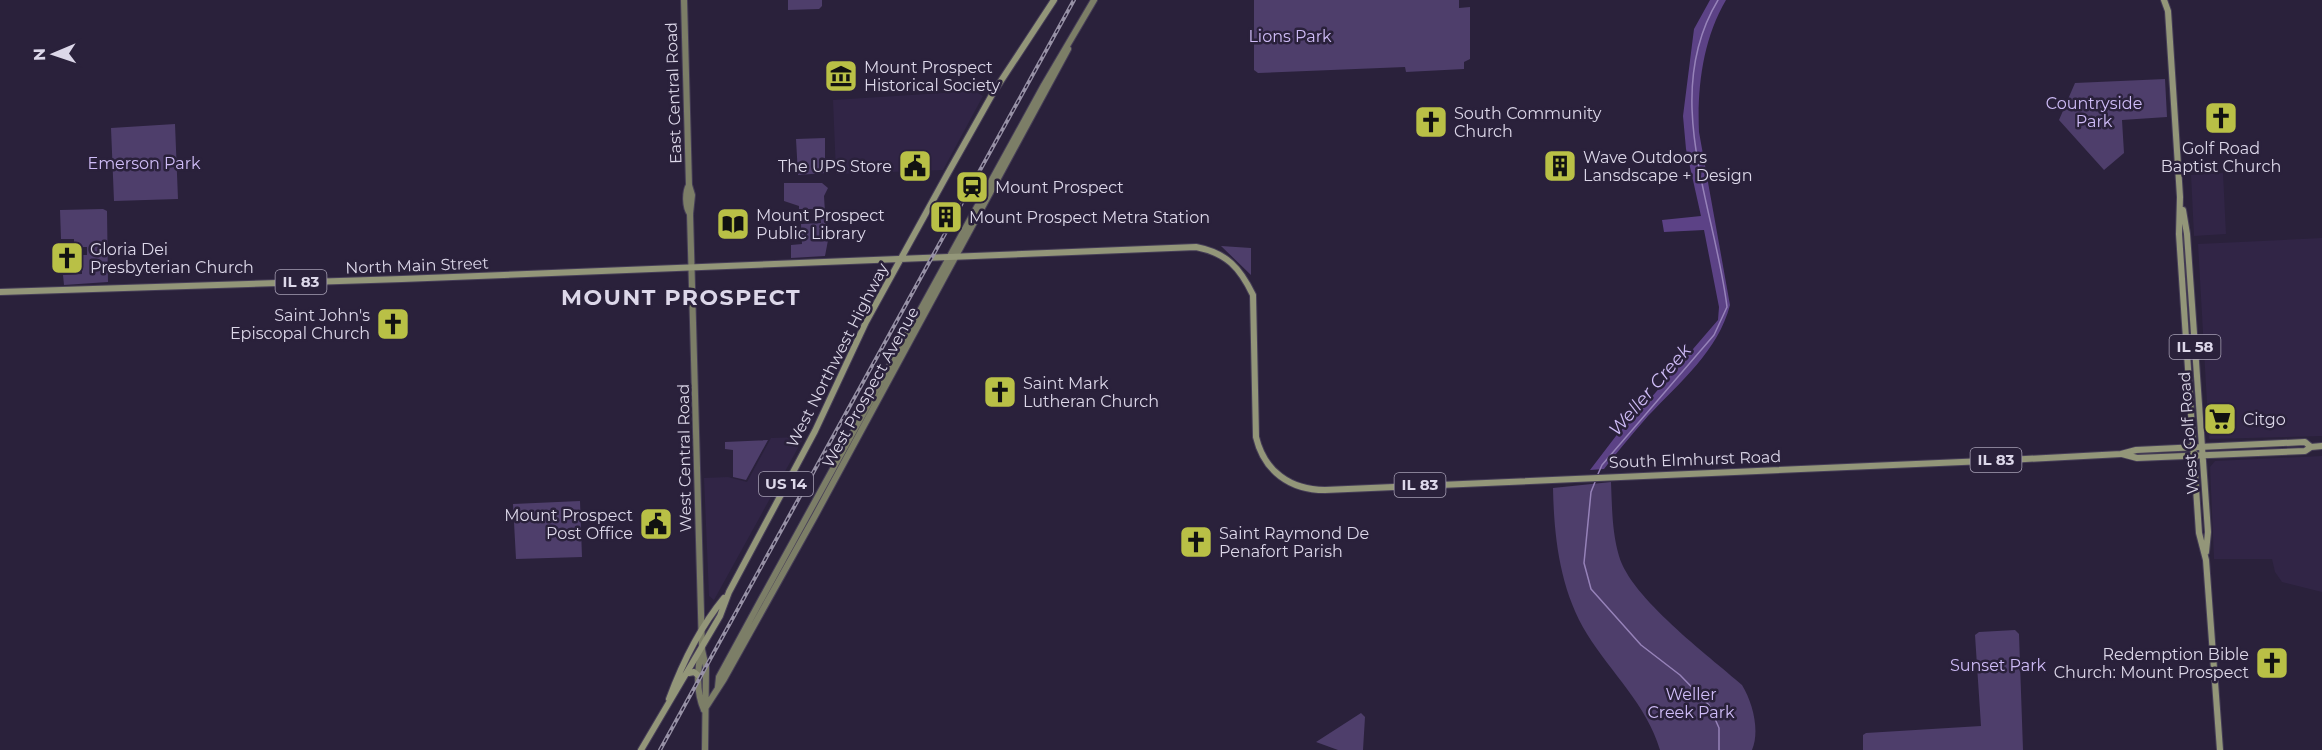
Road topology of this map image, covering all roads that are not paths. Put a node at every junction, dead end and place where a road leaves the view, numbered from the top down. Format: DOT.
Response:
graph roads {
  1 [pos="684,0"];
  2 [pos="1054,0"];
  3 [pos="1094,0"];
  4 [pos="2163,0"];
  5 [pos="2170,0"];
  6 [pos="2168,11"];
  7 [pos="2180,197"];
  8 [pos="954,257"];
  9 [pos="902,258"];
  10 [pos="692,267"];
  11 [pos="0,291"];
  12 [pos="2322,446"];
  13 [pos="2194,447"];
  14 [pos="2202,447"];
  15 [pos="2311,447"];
  16 [pos="2121,454"];
  17 [pos="2203,455"];
  18 [pos="2194,456"];
  19 [pos="2205,558"];
  20 [pos="729,592"];
  21 [pos="701,634"];
  22 [pos="702,650"];
  23 [pos="689,672"];
  24 [pos="699,676"];
  25 [pos="719,677"];
  26 [pos="707,681"];
  27 [pos="718,687"];
  28 [pos="666,707"];
  29 [pos="704,710"];
  30 [pos="641,750"];
  31 [pos="705,750"];
  32 [pos="2220,750"];
  1 -- 10 [label="street, East Central Road"];
  2 -- 9 [label="main road, US 14"];
  3 -- 8 [label="street"];
  4 -- 6 [label="main road, West Golf Road / IL 58"];
  5 -- 6 [label="main road, West Golf Road / IL 58"];
  6 -- 7 [label="main road, West Golf Road / IL 58"];
  7 -- 13 [label="main road, West Golf Road / IL 58"];
  7 -- 14 [label="main road, West Golf Road / IL 58"];
  8 -- 9 [label="main road, IL 83"];
  8 -- 16 [label="main road, South Elmhurst Road / IL 83"];
  8 -- 25 [label="street, West Prospect Avenue"];
  8 -- 27 [label="street, West Prospect Avenue"];
  9 -- 10 [label="main road, IL 83"];
  9 -- 20 [label="main road, West Northwest Highway / US 14"];
  10 -- 11 [label="main road, North Main Street / IL 83"];
  10 -- 21 [label="street, West Central Road"];
  12 -- 15 [label="main road, South Elmhurst Road / IL 83"];
  13 -- 14 [label="main road, South Elmhurst Road / IL 83"];
  13 -- 16 [label="main road, South Elmhurst Road / IL 83"];
  13 -- 18 [label="main road, West Golf Road / IL 58"];
  14 -- 15 [label="main road, South Elmhurst Road / IL 83"];
  14 -- 17 [label="main road, West Golf Road / IL 58"];
  15 -- 17 [label="main road, South Elmhurst Road / IL 83"];
  16 -- 18 [label="main road, South Elmhurst Road / IL 83"];
  17 -- 18 [label="main road, South Elmhurst Road / IL 83"];
  17 -- 19 [label="main road, West Golf Road / IL 58"];
  18 -- 19 [label="main road, West Golf Road / IL 58"];
  19 -- 32 [label="main road, West Golf Road / IL 58"];
  20 -- 21 [label="main road, West Northwest Highway / US 14"];
  20 -- 22 [label="main road, West Northwest Highway / US 14"];
  21 -- 22 [label="street, West Central Road"];
  21 -- 28 [label="main road, West Northwest Highway / US 14"];
  22 -- 23 [label="main road, West Northwest Highway / US 14"];
  22 -- 24 [label="street, West Central Road"];
  22 -- 26 [label="street, West Central Road"];
  23 -- 24 [label="main road"];
  23 -- 28 [label="main road, West Northwest Highway / US 14"];
  24 -- 29 [label="street, West Central Road"];
  25 -- 26 [label="street"];
  25 -- 27 [label="street, West Prospect Avenue"];
  26 -- 29 [label="street, West Central Road"];
  27 -- 29 [label="street, West Prospect Avenue"];
  28 -- 30 [label="main road, West Northwest Highway / US 14"];
  29 -- 31 [label="street, West Central Road"];
}
